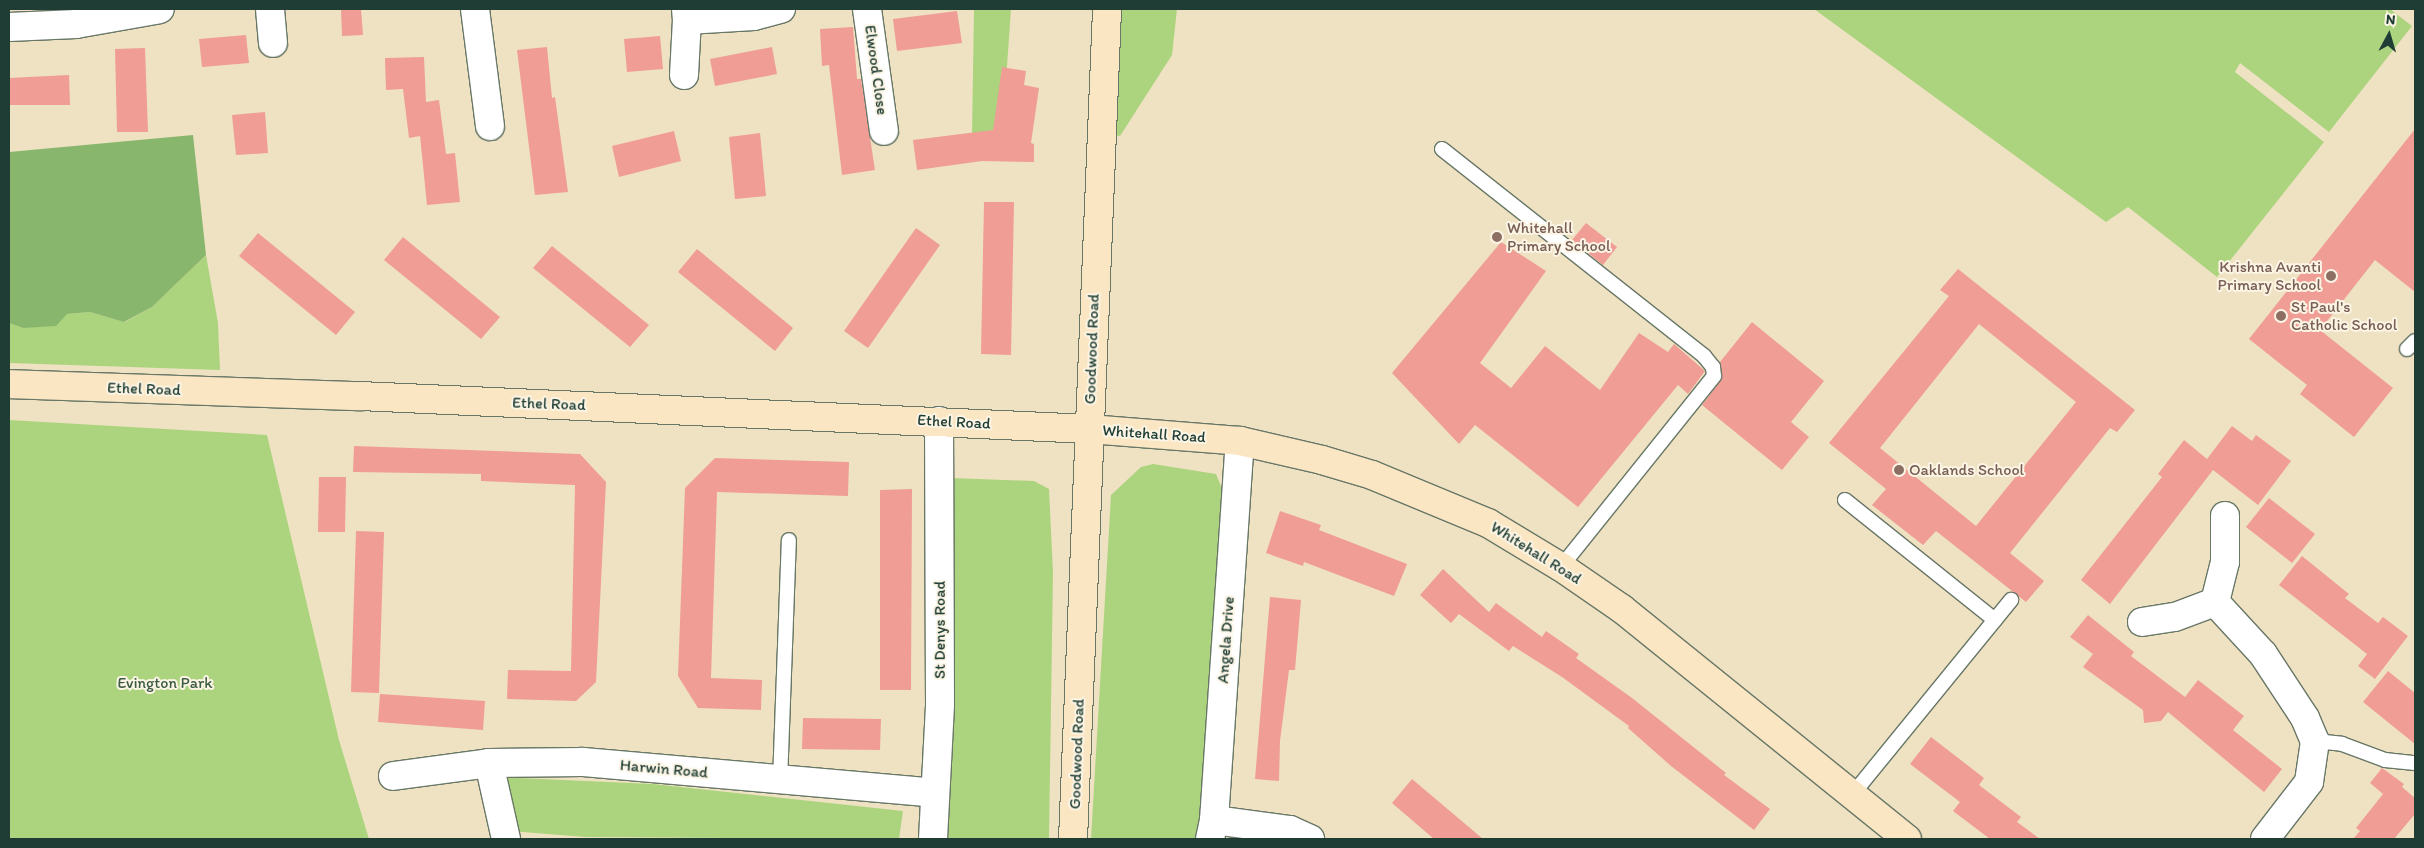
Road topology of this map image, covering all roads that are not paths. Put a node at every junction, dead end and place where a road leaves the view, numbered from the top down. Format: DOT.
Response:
graph roads {
  1 [pos="160,9"];
  2 [pos="270,9"];
  3 [pos="475,9"];
  4 [pos="781,9"];
  5 [pos="867,9"];
  6 [pos="1107,9"];
  7 [pos="686,14"];
  8 [pos="42,17"];
  9 [pos="9,26"];
  10 [pos="273,43"];
  11 [pos="684,75"];
  12 [pos="490,126"];
  13 [pos="884,131"];
  14 [pos="1442,149"];
  15 [pos="9,384"];
  16 [pos="939,421"];
  17 [pos="1089,429"];
  18 [pos="1240,441"];
  19 [pos="1845,500"];
  20 [pos="2225,516"];
  21 [pos="789,540"];
  22 [pos="1561,567"];
  23 [pos="2011,600"];
  24 [pos="2215,602"];
  25 [pos="1995,620"];
  26 [pos="2142,622"];
  27 [pos="2315,741"];
  28 [pos="488,763"];
  29 [pos="2415,763"];
  30 [pos="393,776"];
  31 [pos="780,782"];
  32 [pos="935,793"];
  33 [pos="1852,795"];
  34 [pos="1212,829"];
  35 [pos="506,839"];
  36 [pos="933,839"];
  37 [pos="1073,839"];
  38 [pos="1310,839"];
  39 [pos="1908,839"];
  40 [pos="2266,839"];
  1 -- 8 [label="street"];
  2 -- 10 [label="street"];
  3 -- 12 [label="street"];
  4 -- 7 [label="street"];
  5 -- 13 [label="street, Elwood Close"];
  6 -- 17 [label="street, Goodwood Road"];
  7 -- 11 [label="street"];
  8 -- 9 [label="street"];
  14 -- 22 [label="lane"];
  15 -- 16 [label="street, Ethel Road"];
  16 -- 17 [label="street, Ethel Road"];
  16 -- 32 [label="street, St Denys Road"];
  17 -- 18 [label="street, Whitehall Road"];
  17 -- 37 [label="street, Goodwood Road"];
  18 -- 22 [label="street, Whitehall Road"];
  18 -- 34 [label="street, Angela Drive"];
  19 -- 25 [label="lane"];
  20 -- 24 [label="street"];
  21 -- 31 [label="lane"];
  22 -- 33 [label="street, Whitehall Road"];
  23 -- 25 [label="lane"];
  24 -- 26 [label="street"];
  24 -- 27 [label="street"];
  25 -- 33 [label="lane"];
  27 -- 29 [label="lane"];
  27 -- 40 [label="street"];
  28 -- 30 [label="street, Harwin Road"];
  28 -- 31 [label="street, Harwin Road"];
  28 -- 35 [label="street"];
  31 -- 32 [label="street, Harwin Road"];
  32 -- 36 [label="street, St Denys Road"];
  33 -- 39 [label="street, Whitehall Road"];
  34 -- 38 [label="street"];
}
